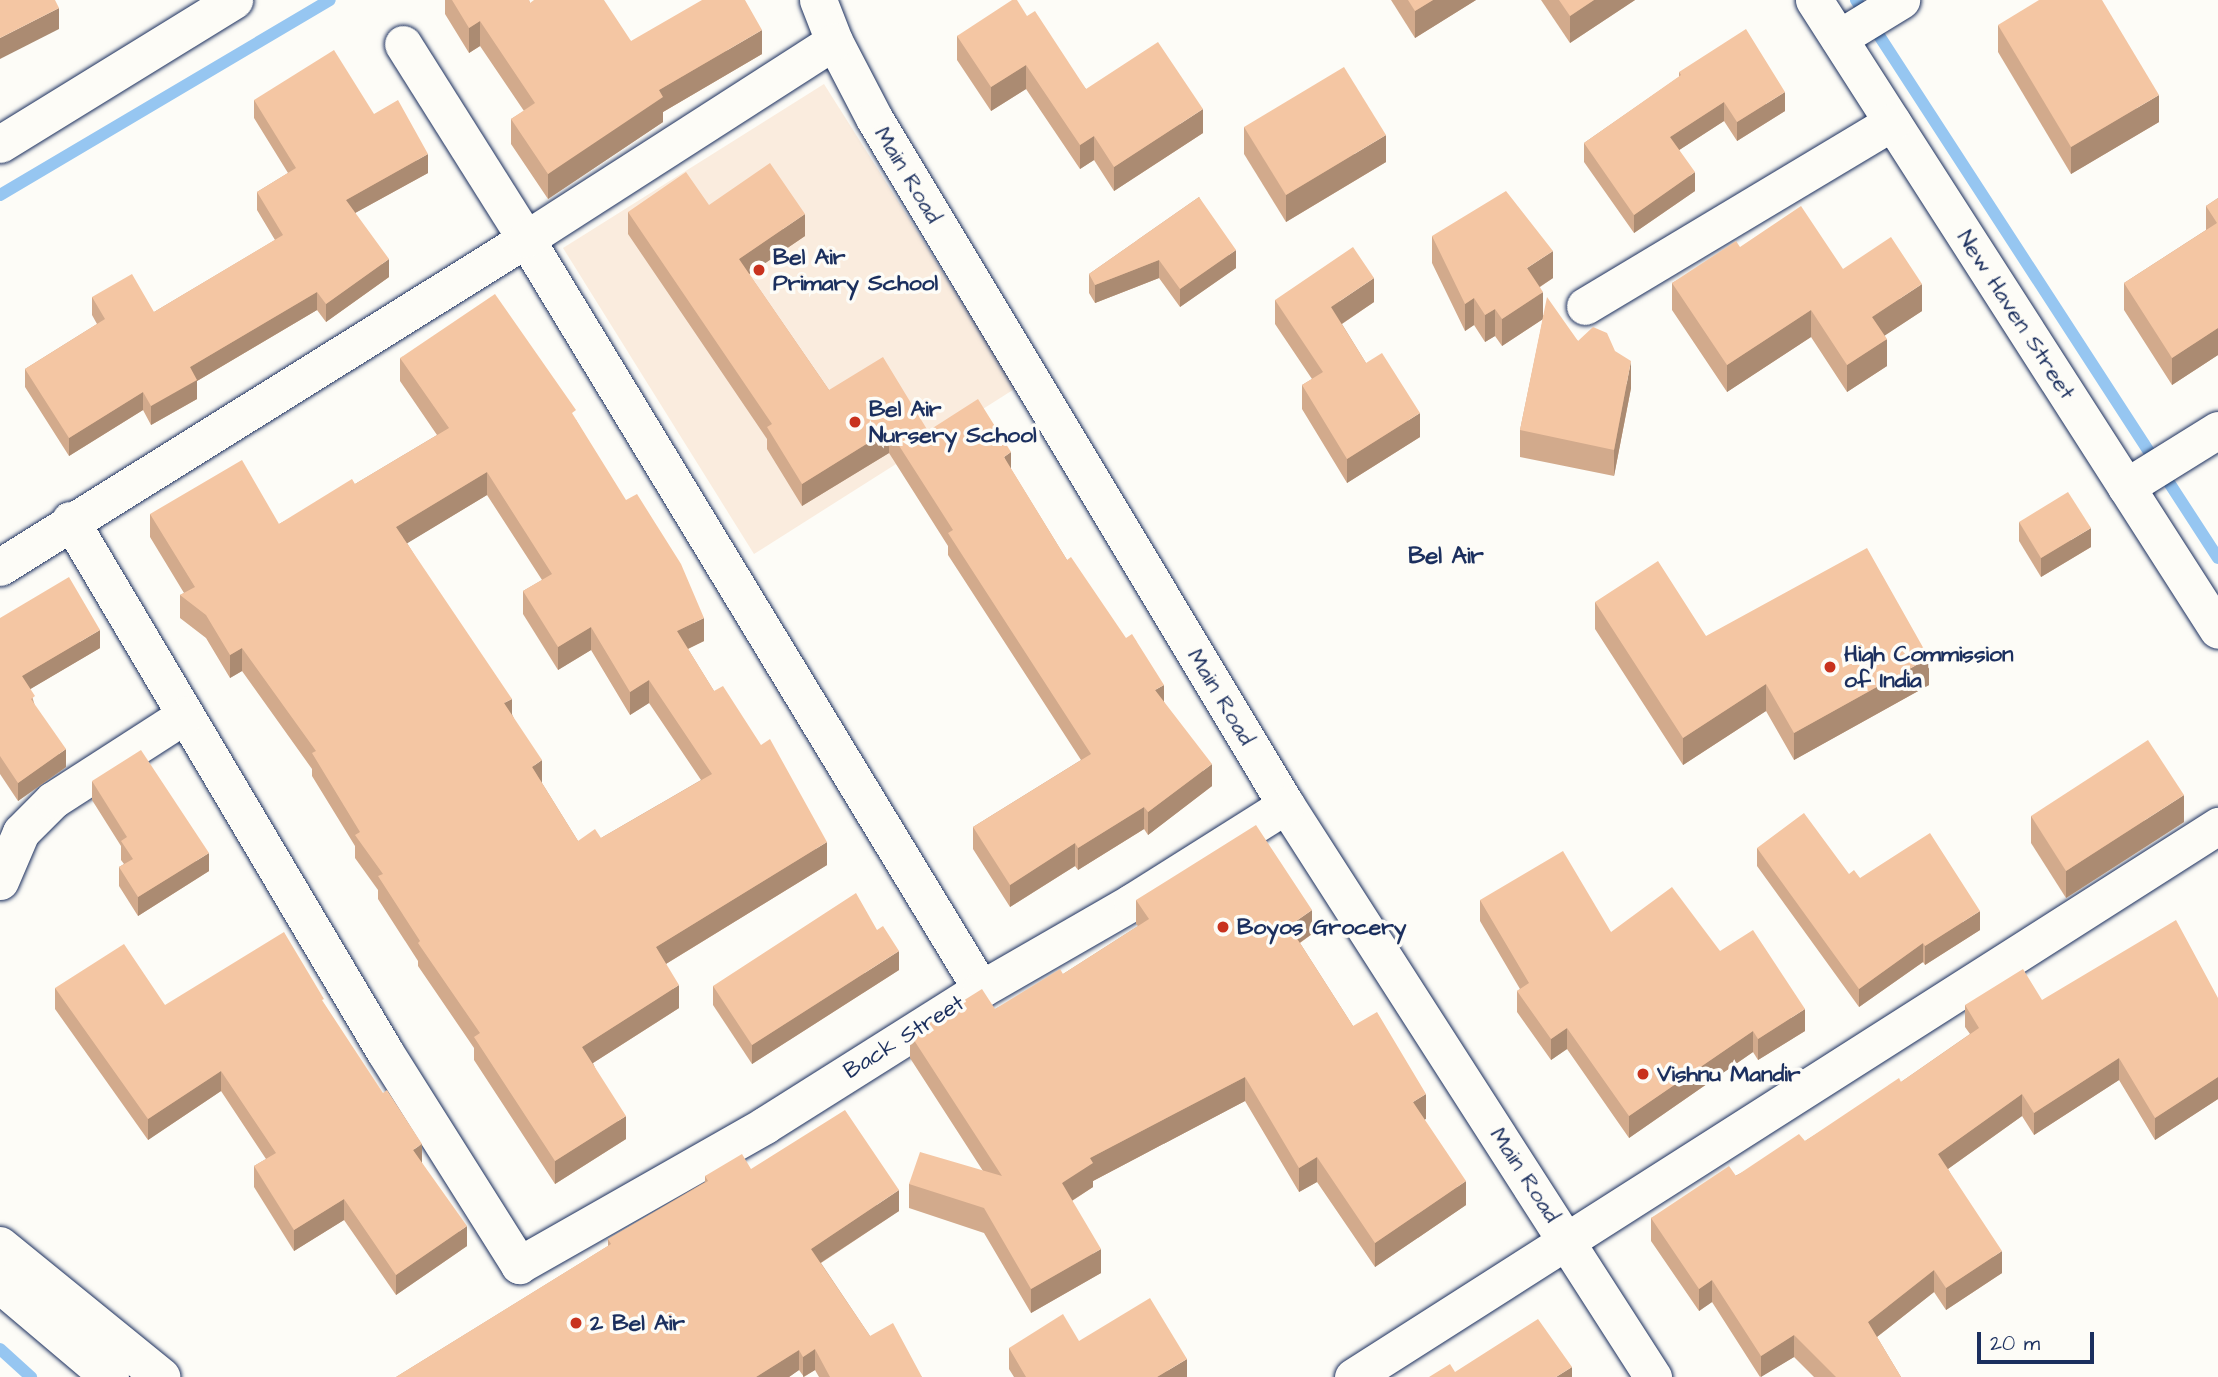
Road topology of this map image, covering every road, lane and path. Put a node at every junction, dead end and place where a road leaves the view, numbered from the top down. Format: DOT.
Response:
graph roads {
  1 [pos="234,0"];
  2 [pos="818,0"];
  3 [pos="1814,0"];
  4 [pos="1894,4"];
  5 [pos="1844,35"];
  6 [pos="834,41"];
  7 [pos="403,44"];
  8 [pos="1892,122"];
  9 [pos="0,144"];
  10 [pos="526,239"];
  11 [pos="1585,306"];
  12 [pos="2218,429"];
  13 [pos="2126,487"];
  14 [pos="70,520"];
  15 [pos="0,567"];
  16 [pos="2218,630"];
  17 [pos="185,715"];
  18 [pos="1286,805"];
  19 [pos="2218,826"];
  20 [pos="0,881"];
  21 [pos="981,989"];
  22 [pos="1567,1240"];
  23 [pos="0,1246"];
  24 [pos="0,1284"];
  25 [pos="110,1377"];
  26 [pos="160,1377"];
  27 [pos="1353,1377"];
  28 [pos="1653,1377"];
  1 -- 9 [label="street"];
  2 -- 6 [label="street, Main Road"];
  3 -- 5 [label="street, New Haven Street"];
  4 -- 5 [label="street"];
  5 -- 8 [label="street, New Haven Street"];
  6 -- 10 [label="street"];
  6 -- 18 [label="street, Main Road"];
  7 -- 10 [label="street"];
  8 -- 11 [label="street"];
  8 -- 13 [label="street, New Haven Street"];
  10 -- 14 [label="street"];
  10 -- 21 [label="street"];
  12 -- 13 [label="street"];
  13 -- 16 [label="street, New Haven Street"];
  14 -- 15 [label="street"];
  14 -- 17 [label="street"];
  17 -- 20 [label="street"];
  17 -- 21 [label="street, Back Street"];
  18 -- 21 [label="street, Back Street"];
  18 -- 22 [label="street, Main Road"];
  19 -- 22 [label="street"];
  22 -- 27 [label="street"];
  22 -- 28 [label="street, Main Road"];
  23 -- 26 [label="main road"];
  24 -- 25 [label="main road"];
}
